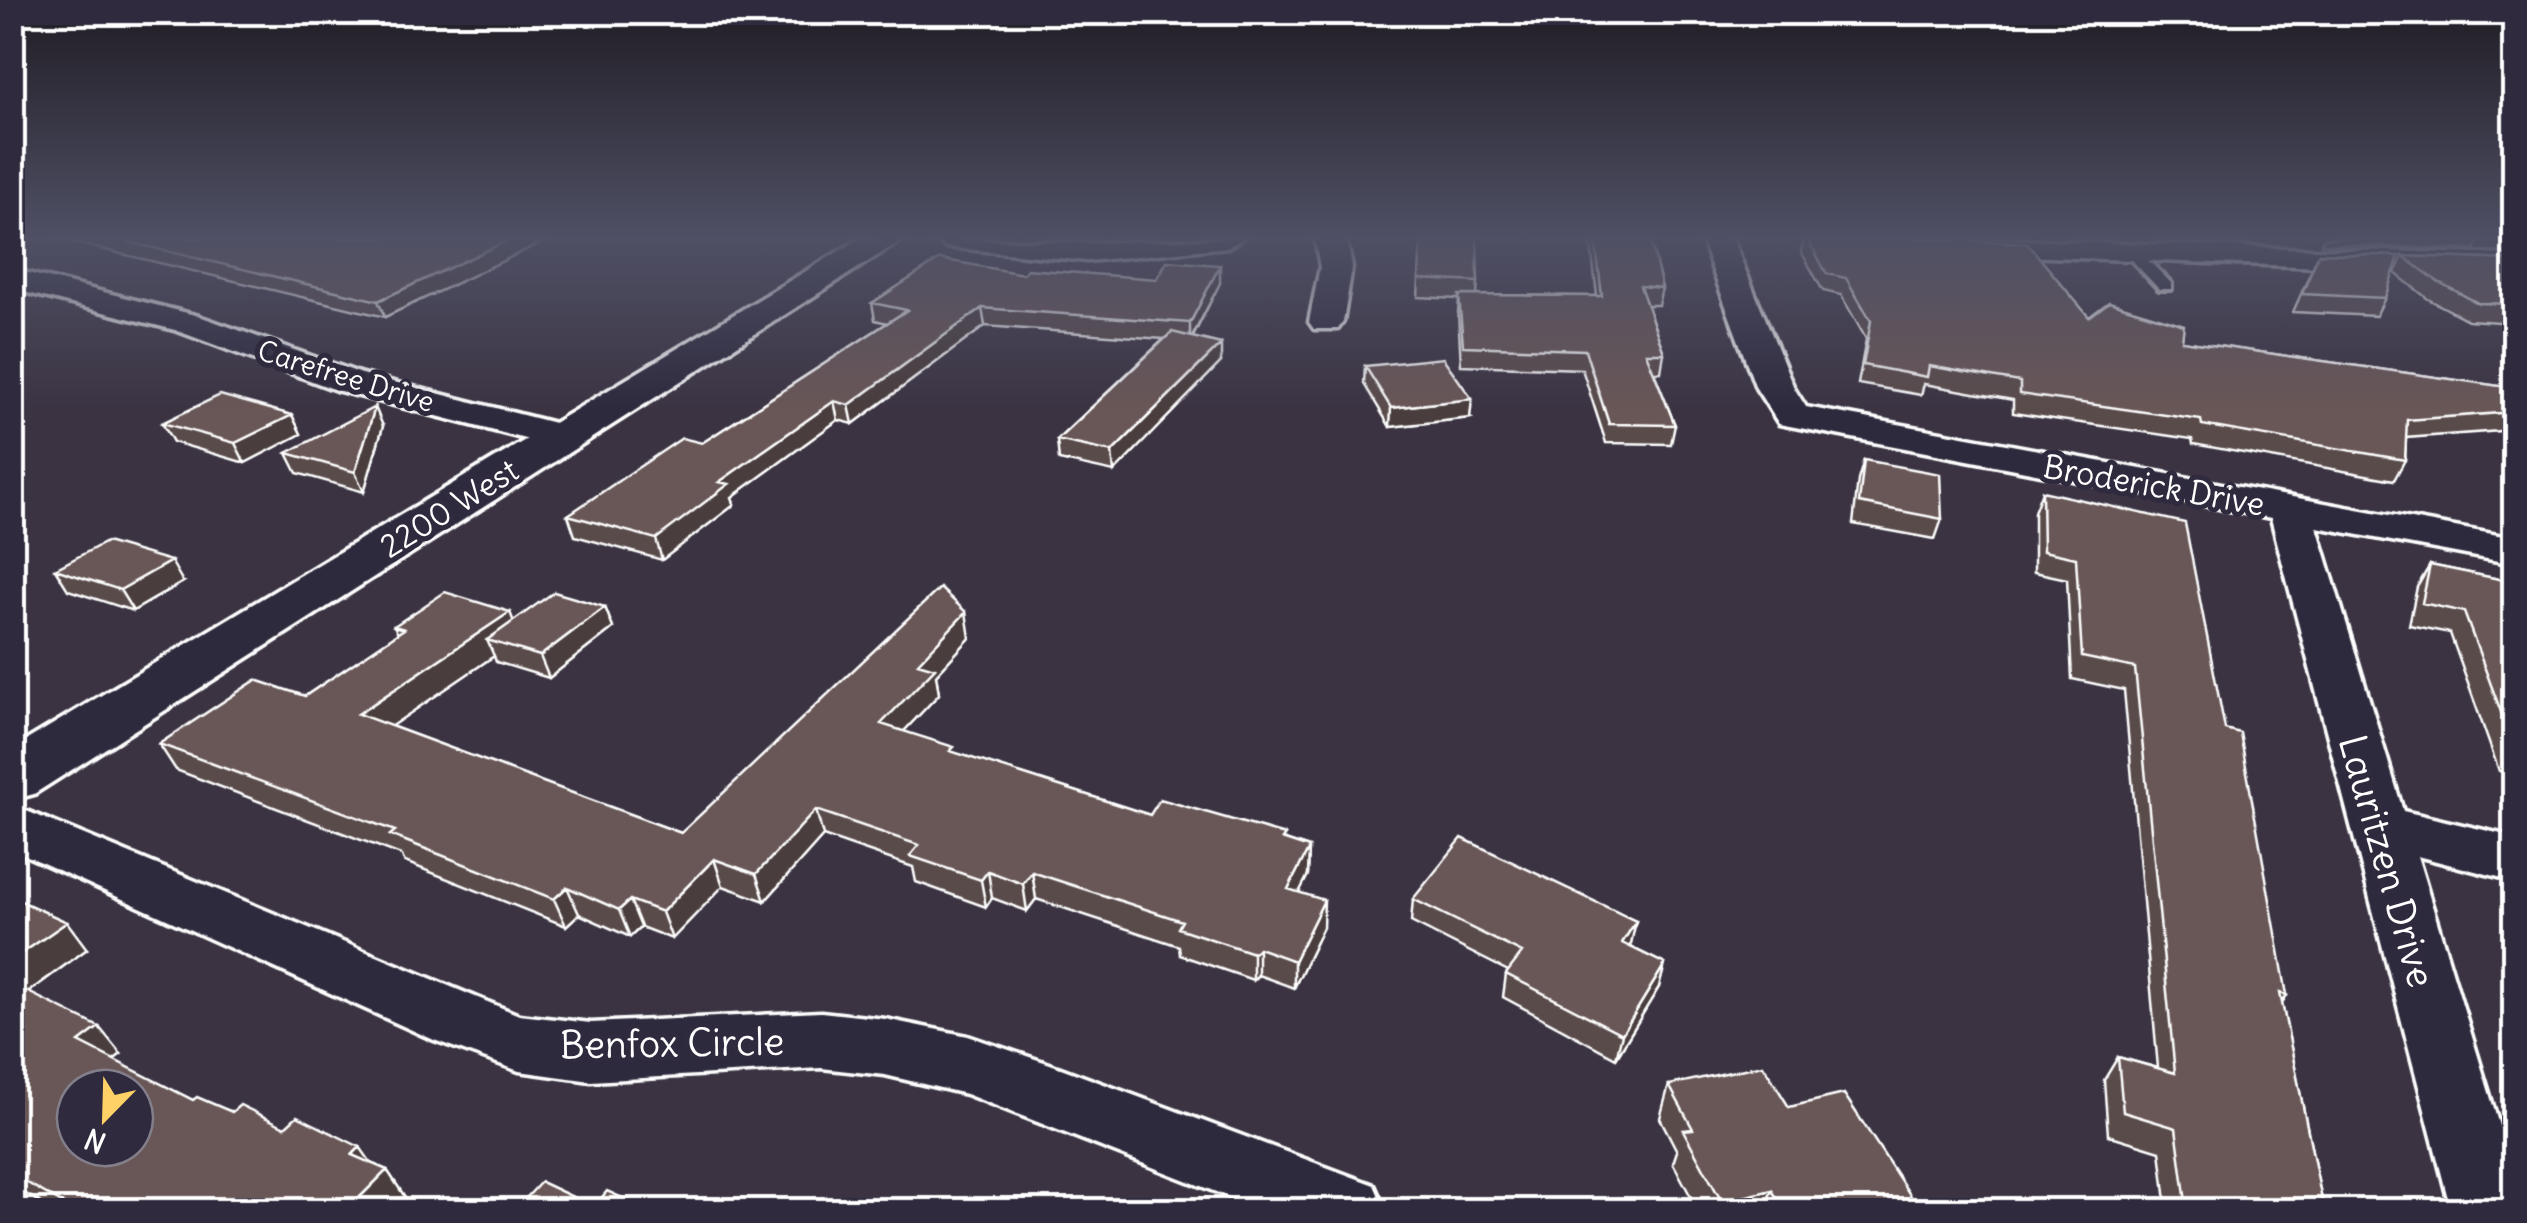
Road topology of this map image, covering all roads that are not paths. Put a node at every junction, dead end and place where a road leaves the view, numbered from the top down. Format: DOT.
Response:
graph roads {
  1 [pos="75,295"];
  2 [pos="794,295"];
  3 [pos="1330,295"];
  4 [pos="1738,295"];
  5 [pos="1326,322"];
  6 [pos="564,437"];
  7 [pos="2290,510"];
  8 [pos="2514,552"];
  9 [pos="12,778"];
  10 [pos="12,825"];
  11 [pos="2376,826"];
  12 [pos="2514,859"];
  13 [pos="1348,1210"];
  14 [pos="2488,1210"];
  1 -- 6 [label="street, Carefree Drive"];
  2 -- 6 [label="street, 2200 West"];
  3 -- 5 [label="street"];
  4 -- 7 [label="street, Broderick Drive"];
  6 -- 9 [label="street, 2200 West"];
  7 -- 8 [label="street, Broderick Drive"];
  7 -- 11 [label="street, Lauritzen Drive"];
  10 -- 13 [label="street, Benfox Circle"];
  11 -- 12 [label="street"];
  11 -- 14 [label="street, Lauritzen Drive"];
}
